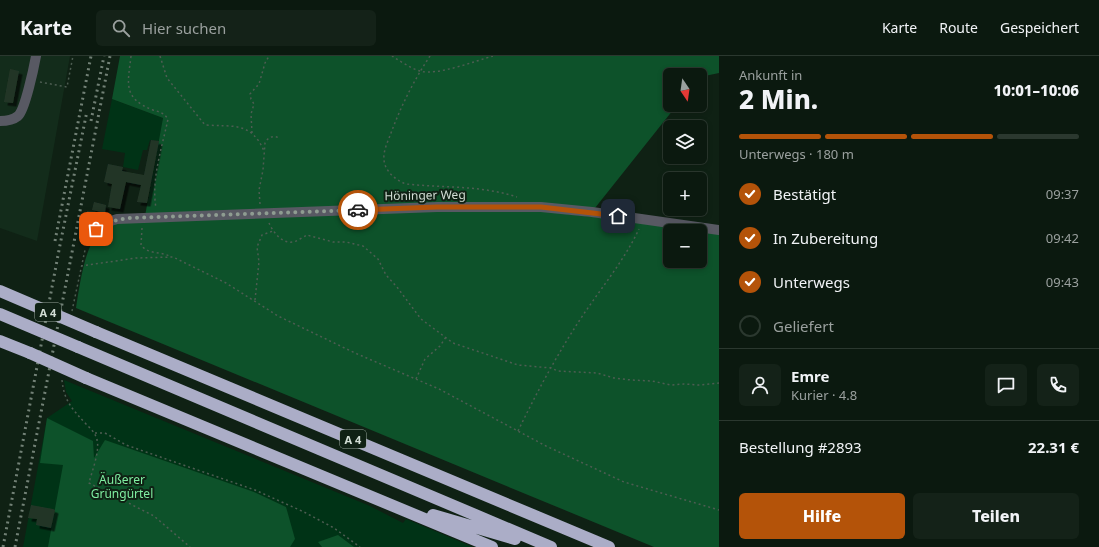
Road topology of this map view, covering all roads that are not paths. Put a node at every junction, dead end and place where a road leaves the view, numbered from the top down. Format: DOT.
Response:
graph roads {
  1 [pos="36,56"];
  2 [pos="0,121"];
  3 [pos="719,230"];
  4 [pos="88,240"];
  5 [pos="0,291"];
  6 [pos="0,314"];
  7 [pos="0,341"];
  8 [pos="0,345"];
  9 [pos="30,353"];
  10 [pos="375,498"];
  11 [pos="492,547"];
  12 [pos="543,547"];
  13 [pos="551,547"];
  14 [pos="609,547"];
  1 -- 2 [label="street"];
  3 -- 4 [label="street, Höninger Weg"];
  5 -- 14 [label="highway, A 4, bridge"];
  6 -- 13 [label="highway, A 4, bridge"];
  7 -- 9 [label="highway"];
  8 -- 9 [label="highway"];
  9 -- 10 [label="highway, bridge"];
  10 -- 11 [label="highway"];
  10 -- 12 [label="highway"];
}
